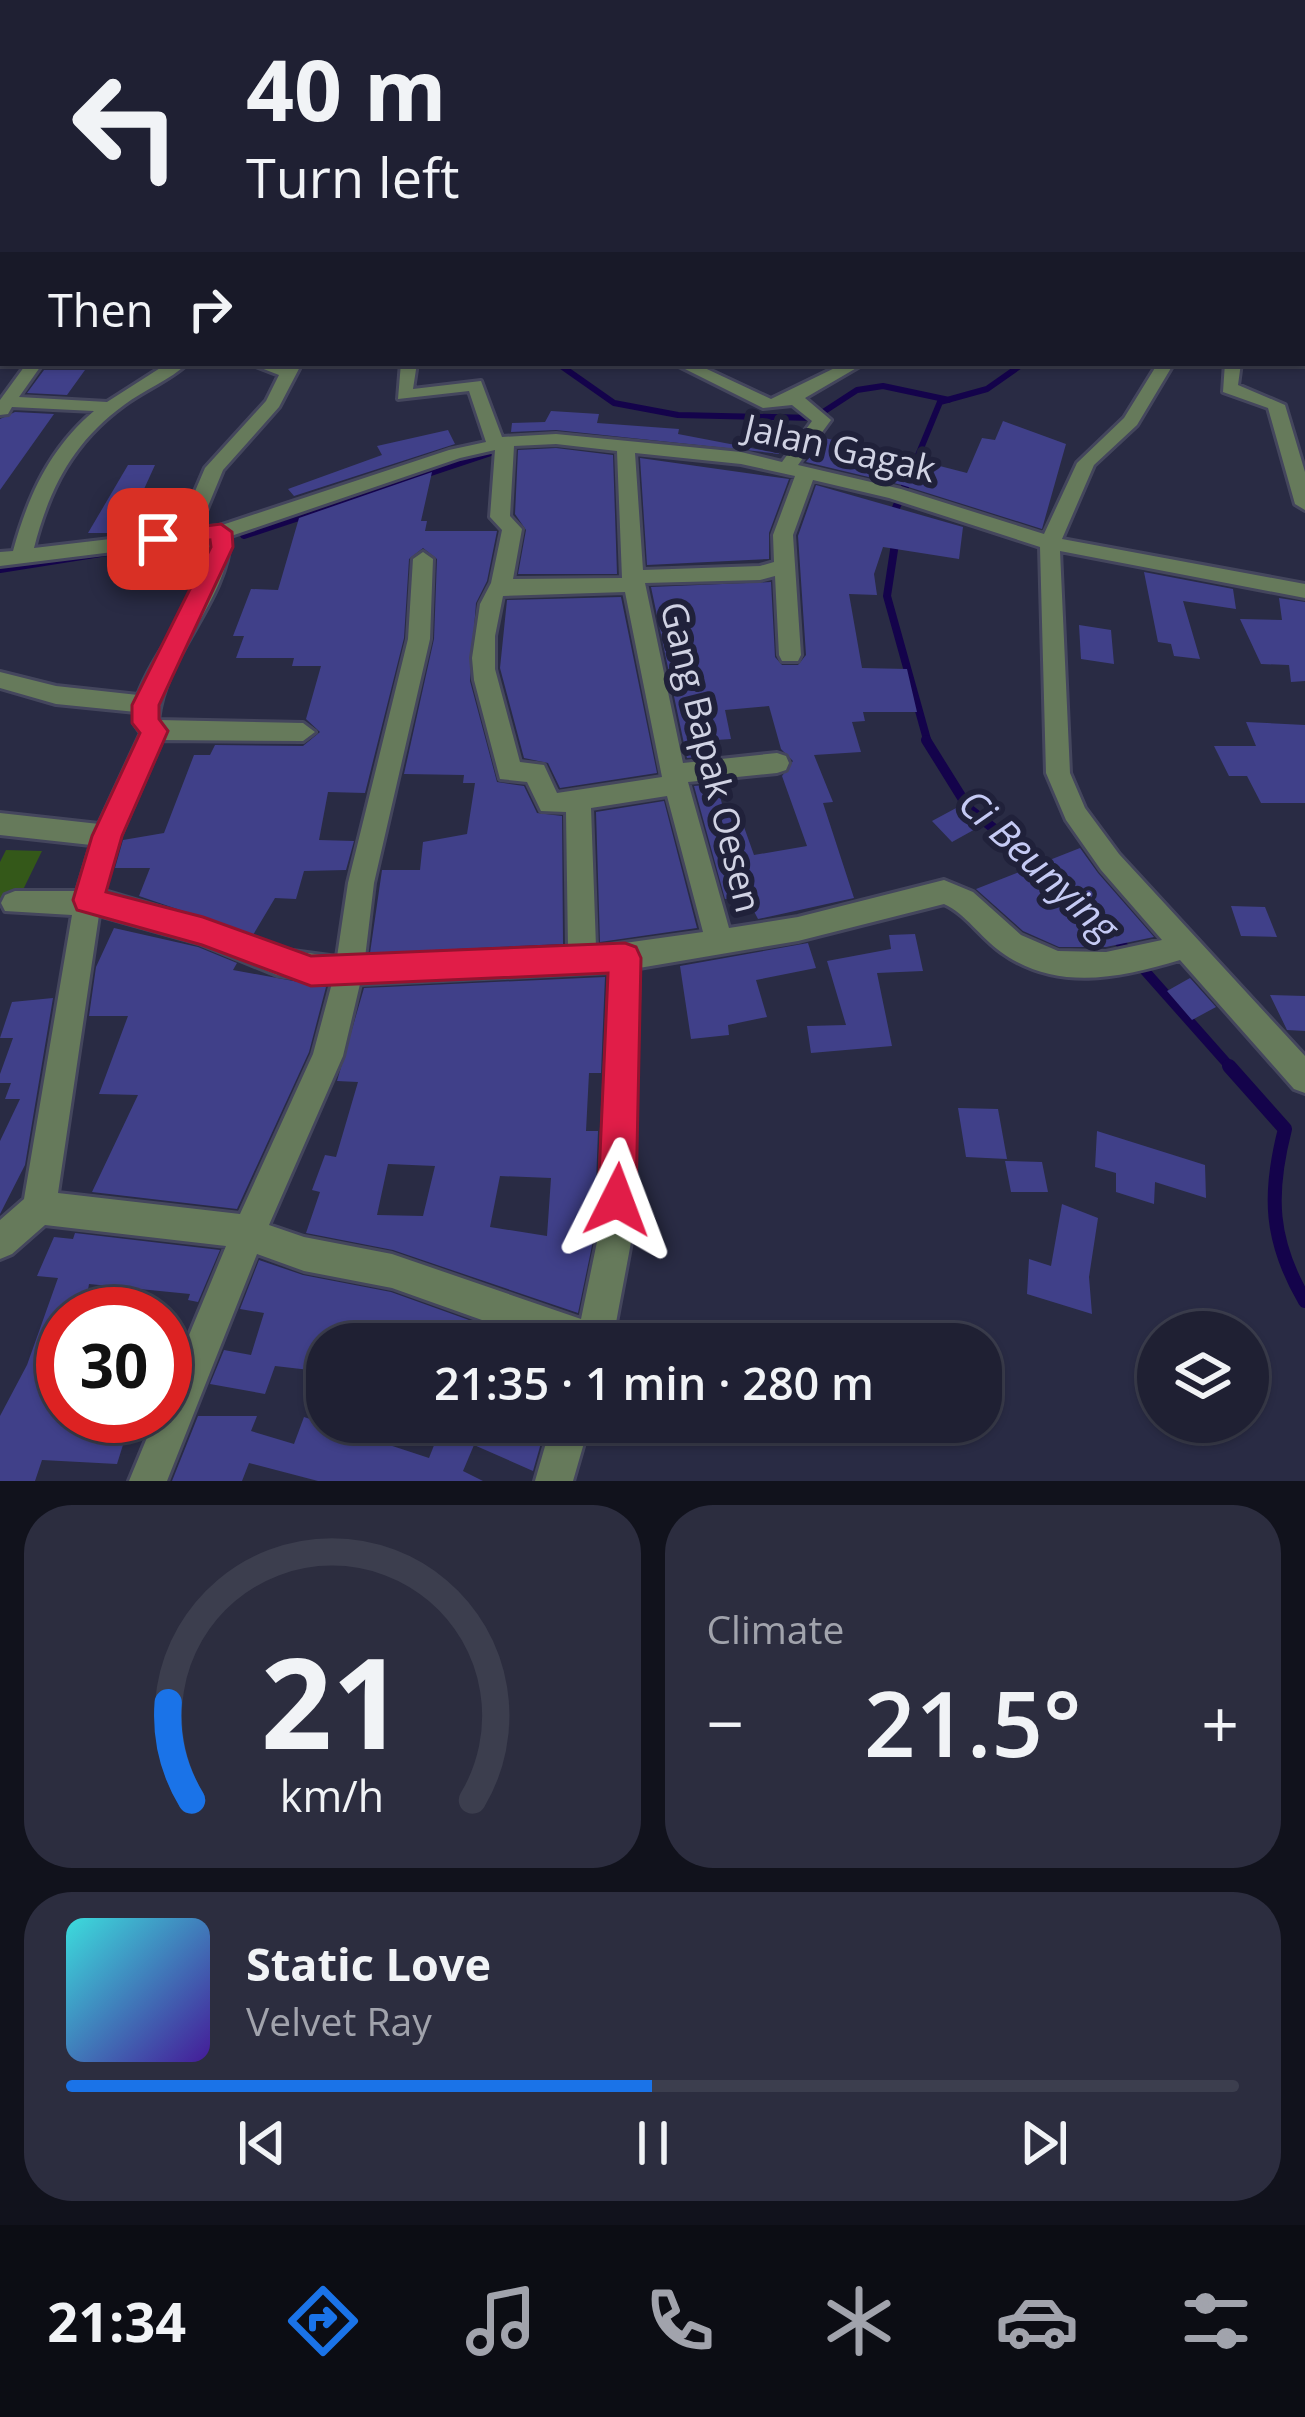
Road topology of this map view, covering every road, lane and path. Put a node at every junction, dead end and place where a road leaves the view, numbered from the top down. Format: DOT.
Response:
graph roads {
  1 [pos="33,366"];
  2 [pos="175,366"];
  3 [pos="409,366"];
  4 [pos="687,366"];
  5 [pos="851,366"];
  6 [pos="1164,366"];
  7 [pos="1233,366"];
  8 [pos="292,368"];
  9 [pos="793,397"];
  10 [pos="4,403"];
  11 [pos="110,407"];
  12 [pos="500,443"];
  13 [pos="626,447"];
  14 [pos="1299,452"];
  15 [pos="797,470"];
  16 [pos="1305,504"];
  17 [pos="221,532"];
  18 [pos="185,536"];
  19 [pos="1050,543"];
  20 [pos="10,559"];
  21 [pos="423,559"];
  22 [pos="782,567"];
  23 [pos="632,581"];
  24 [pos="502,586"];
  25 [pos="1305,591"];
  26 [pos="790,655"];
  27 [pos="0,680"];
  28 [pos="146,705"];
  29 [pos="154,731"];
  30 [pos="303,732"];
  31 [pos="777,763"];
  32 [pos="676,779"];
  33 [pos="578,801"];
  34 [pos="0,824"];
  35 [pos="107,836"];
  36 [pos="88,900"];
  37 [pos="15,903"];
  38 [pos="719,941"];
  39 [pos="1184,946"];
  40 [pos="625,958"];
  41 [pos="582,963"];
  42 [pos="349,972"];
  43 [pos="1305,1078"];
  44 [pos="39,1208"];
  45 [pos="248,1234"];
  46 [pos="0,1242"];
  47 [pos="538,1323"];
  48 [pos="598,1323"];
  49 [pos="565,1443"];
  50 [pos="148,1481"];
  51 [pos="554,1481"];
  1 -- 10 [label="street"];
  2 -- 11 [label="street"];
  3 -- 12 [label="street"];
  4 -- 9 [label="street"];
  5 -- 9 [label="street"];
  6 -- 19 [label="street"];
  7 -- 14 [label="street"];
  8 -- 18 [label="street"];
  9 -- 15 [label="street"];
  10 -- 11 [label="street"];
  11 -- 20 [label="street"];
  12 -- 13 [label="street, Jalan Gagak"];
  12 -- 17 [label="street, Jalan Gagak"];
  12 -- 24 [label="street"];
  13 -- 15 [label="street, Jalan Gagak"];
  13 -- 23 [label="street, Gang Bapak Oesen"];
  14 -- 16 [label="street"];
  15 -- 19 [label="street, Jalan Gagak"];
  15 -- 22 [label="street"];
  17 -- 18 [label="street, Jalan Gagak"];
  17 -- 28 [label="street"];
  18 -- 20 [label="street, Jalan Gagak"];
  19 -- 25 [label="street, Jalan Gagak"];
  19 -- 39 [label="street"];
  21 -- 42 [label="street"];
  22 -- 23 [label="street"];
  22 -- 26 [label="street"];
  23 -- 24 [label="street"];
  23 -- 32 [label="street, Gang Bapak Oesen"];
  24 -- 33 [label="street"];
  27 -- 28 [label="street"];
  28 -- 29 [label="street"];
  29 -- 30 [label="street"];
  29 -- 35 [label="street"];
  31 -- 32 [label="street"];
  32 -- 33 [label="street"];
  32 -- 38 [label="street, Gang Bapak Oesen"];
  33 -- 41 [label="street"];
  34 -- 35 [label="street"];
  35 -- 36 [label="street"];
  36 -- 37 [label="street"];
  36 -- 42 [label="street"];
  36 -- 44 [label="street"];
  38 -- 39 [label="street"];
  38 -- 40 [label="street"];
  39 -- 43 [label="street"];
  40 -- 41 [label="street"];
  40 -- 48 [label="street"];
  41 -- 42 [label="street"];
  42 -- 45 [label="street"];
  44 -- 45 [label="street"];
  44 -- 46 [label="street"];
  45 -- 47 [label="street"];
  45 -- 50 [label="street"];
  49 -- 51 [label="street"];
}
